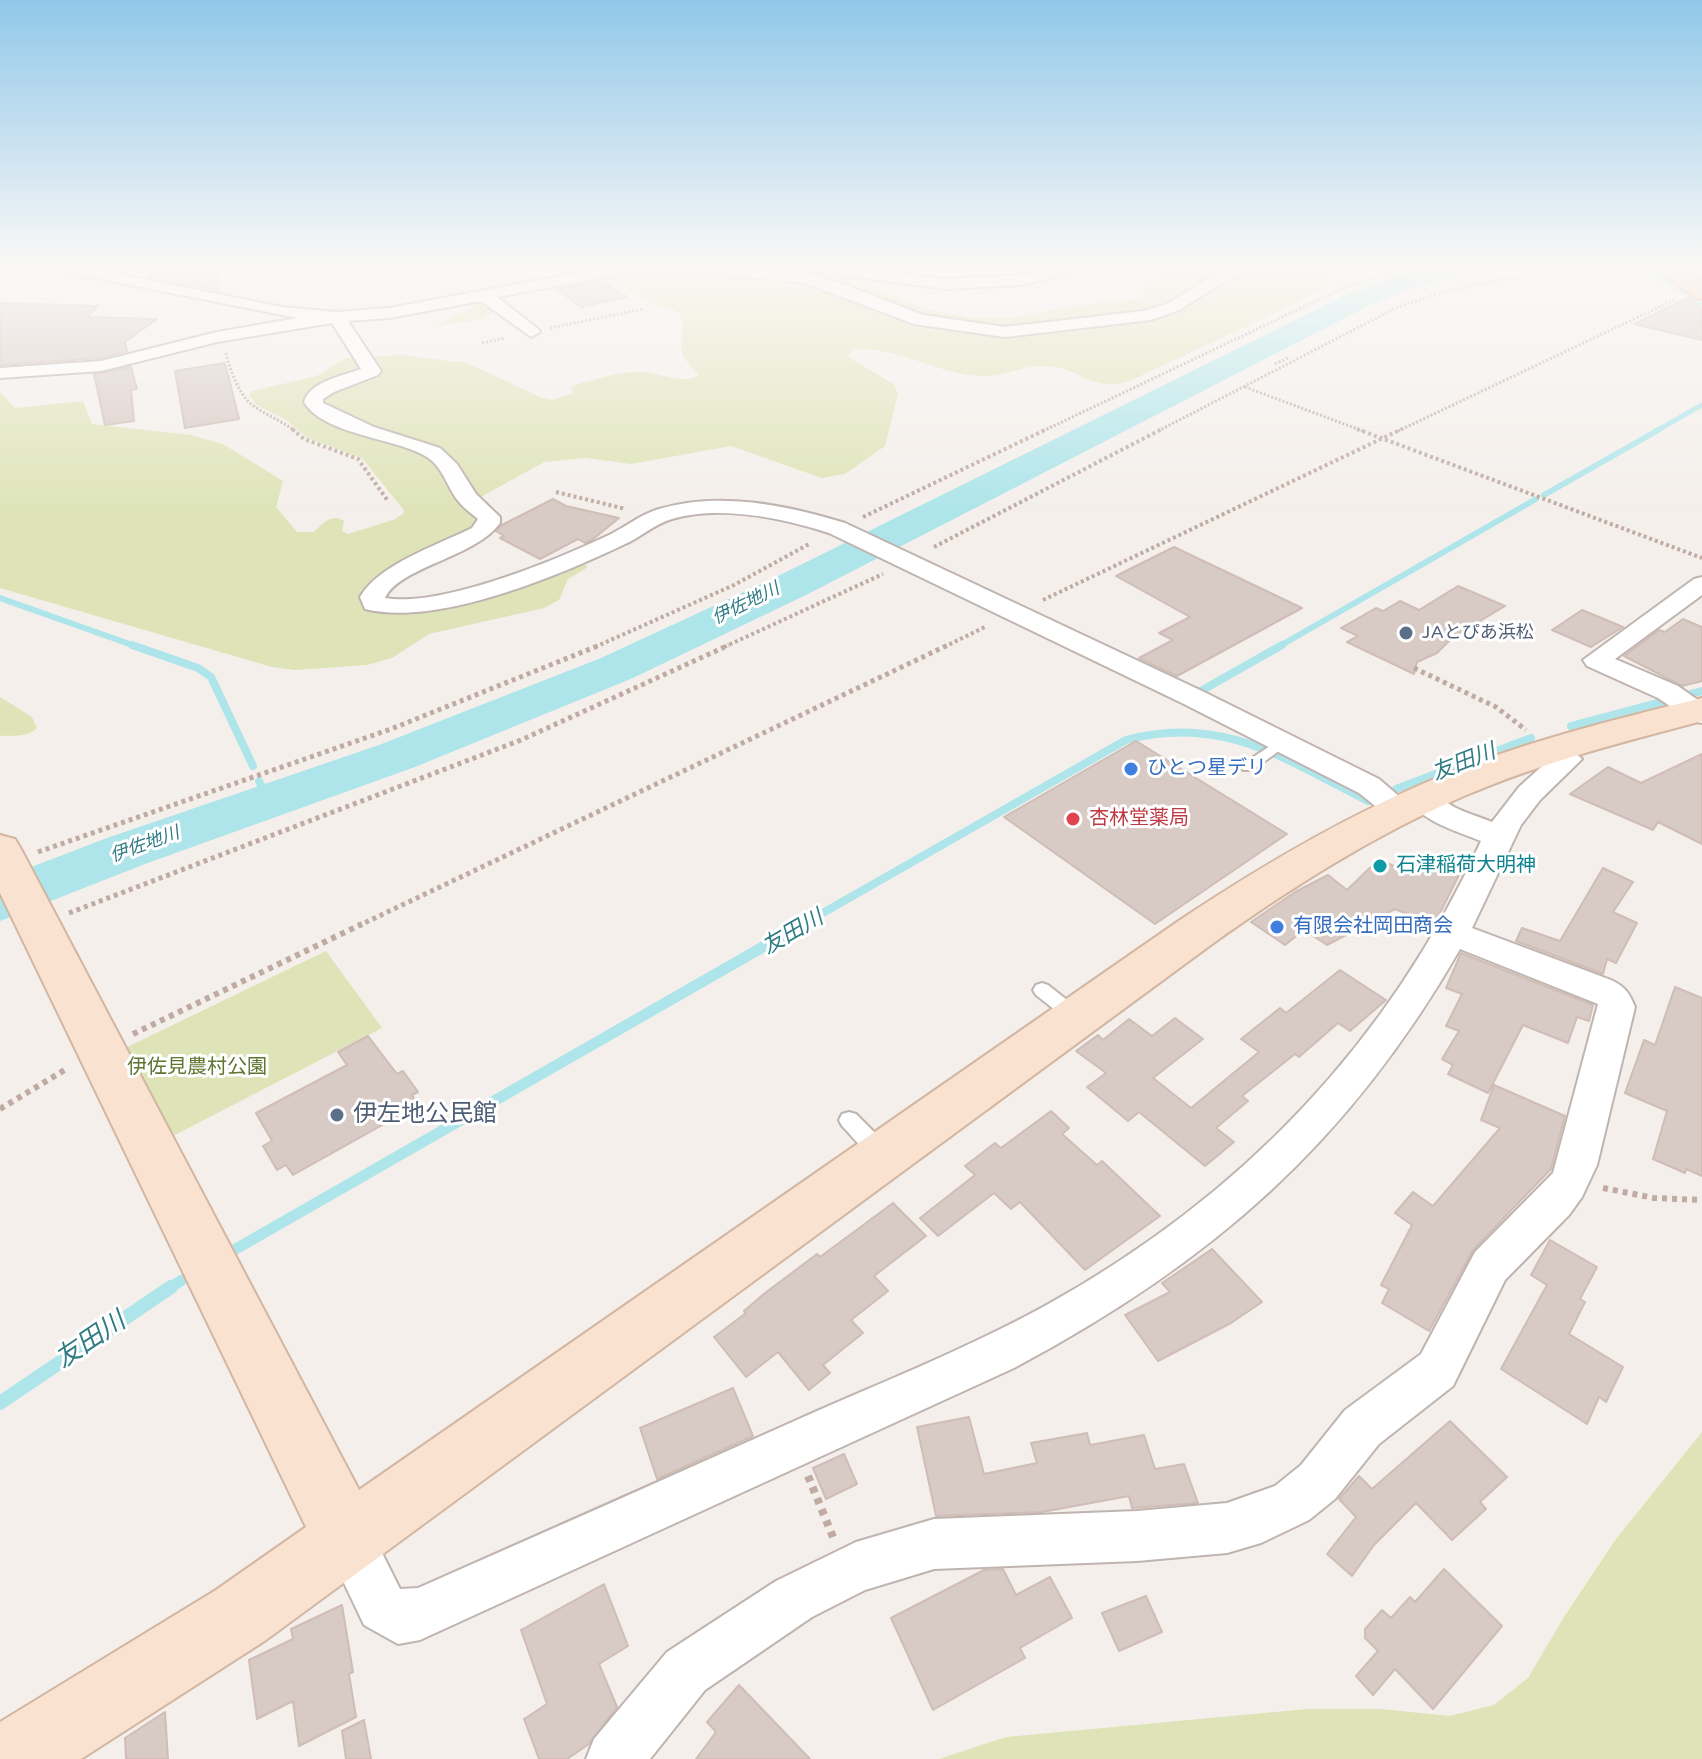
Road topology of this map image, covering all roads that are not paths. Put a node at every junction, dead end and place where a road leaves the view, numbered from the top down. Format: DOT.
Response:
graph roads {
  1 [pos="183,346"];
  2 [pos="356,346"];
  3 [pos="0,373"];
  4 [pos="1702,584"];
  5 [pos="1691,706"];
  6 [pos="1542,741"];
  7 [pos="1412,804"];
  8 [pos="1499,837"];
  9 [pos="5,859"];
  10 [pos="1452,933"];
  11 [pos="348,1539"];
  12 [pos="11,1759"];
  13 [pos="614,1759"];
  1 -- 3 [label="street"];
  2 -- 7 [label="street"];
  4 -- 5 [label="street"];
  5 -- 6 [label="street"];
  6 -- 7 [label="street"];
  6 -- 8 [label="street"];
  7 -- 8 [label="street"];
  7 -- 11 [label="street"];
  8 -- 10 [label="street"];
  9 -- 11 [label="street"];
  10 -- 11 [label="street"];
  10 -- 13 [label="street"];
  11 -- 12 [label="street"];
}
